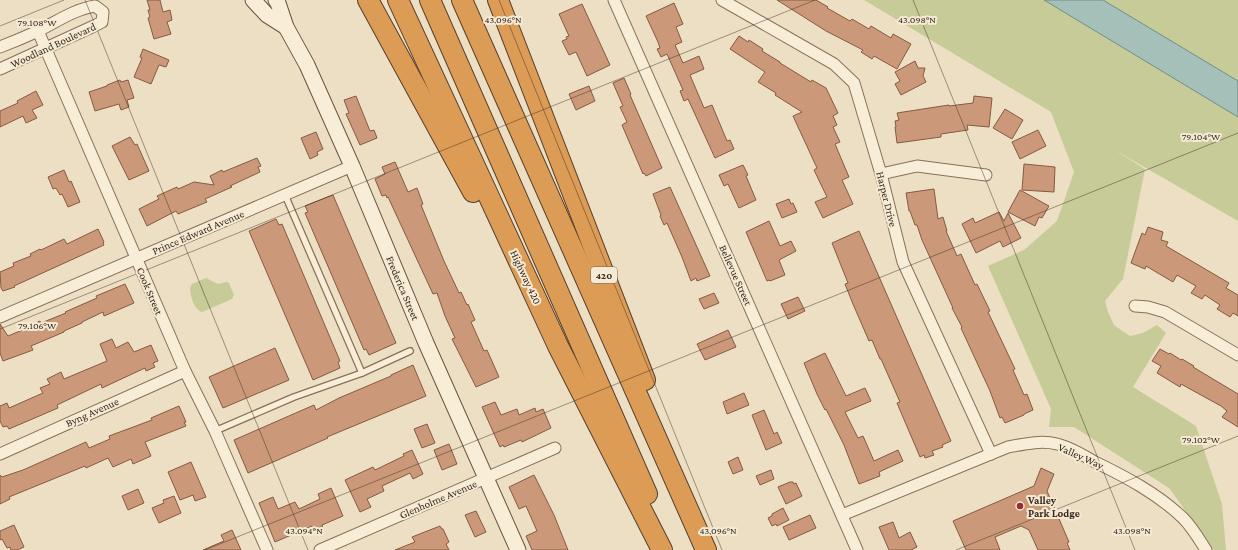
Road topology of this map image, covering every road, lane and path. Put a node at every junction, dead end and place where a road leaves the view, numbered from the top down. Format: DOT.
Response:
graph roads {
  1 [pos="253,0"];
  2 [pos="276,0"];
  3 [pos="368,0"];
  4 [pos="398,0"];
  5 [pos="430,0"];
  6 [pos="462,0"];
  7 [pos="498,0"];
  8 [pos="614,0"];
  9 [pos="722,0"];
  10 [pos="286,27"];
  11 [pos="38,31"];
  12 [pos="0,47"];
  13 [pos="46,50"];
  14 [pos="0,69"];
  15 [pos="352,166"];
  16 [pos="881,174"];
  17 [pos="986,175"];
  18 [pos="285,196"];
  19 [pos="136,258"];
  20 [pos="1135,306"];
  21 [pos="0,317"];
  22 [pos="558,346"];
  23 [pos="410,351"];
  24 [pos="1238,355"];
  25 [pos="185,371"];
  26 [pos="362,373"];
  27 [pos="215,431"];
  28 [pos="555,448"];
  29 [pos="0,454"];
  30 [pos="990,454"];
  31 [pos="486,478"];
  32 [pos="842,516"];
  33 [pos="267,550"];
  34 [pos="320,550"];
  35 [pos="518,550"];
  36 [pos="662,550"];
  37 [pos="672,550"];
  38 [pos="706,550"];
  39 [pos="710,550"];
  40 [pos="857,550"];
  41 [pos="1206,550"];
  1 -- 10 [label="street, Frederica Street"];
  2 -- 10 [label="street, Frederica Street"];
  3 -- 22 [label="highway"];
  4 -- 22 [label="highway, Highway 420"];
  5 -- 37 [label="highway"];
  6 -- 38 [label="highway"];
  7 -- 39 [label="highway, 420"];
  8 -- 32 [label="street, Bellevue Street"];
  9 -- 16 [label="street, Harper Drive"];
  10 -- 15 [label="street, Frederica Street"];
  11 -- 12 [label="street, Woodland Boulevard"];
  11 -- 13 [label="street, Cook Street"];
  11 -- 13 [label="street, Woodland Boulevard"];
  13 -- 14 [label="street, Woodland Boulevard"];
  13 -- 19 [label="street, Cook Street"];
  15 -- 18 [label="street, Prince Edward Avenue"];
  15 -- 31 [label="street, Frederica Street"];
  16 -- 17 [label="street"];
  16 -- 30 [label="street, Harper Drive"];
  18 -- 19 [label="street, Prince Edward Avenue"];
  18 -- 26 [label="lane"];
  19 -- 21 [label="street, Prince Edward Avenue"];
  19 -- 25 [label="street, Cook Street"];
  20 -- 24 [label="street"];
  22 -- 36 [label="highway, Highway 420"];
  23 -- 26 [label="lane"];
  25 -- 27 [label="street, Cook Street"];
  25 -- 29 [label="street, Byng Avenue"];
  26 -- 27 [label="lane"];
  27 -- 33 [label="street, Cook Street"];
  28 -- 31 [label="street, Glenholme Avenue"];
  30 -- 32 [label="street, Valley Way"];
  30 -- 41 [label="street, Valley Way"];
  31 -- 34 [label="street, Glenholme Avenue"];
  31 -- 35 [label="street, Frederica Street"];
  32 -- 40 [label="street, Bellevue Street"];
}
